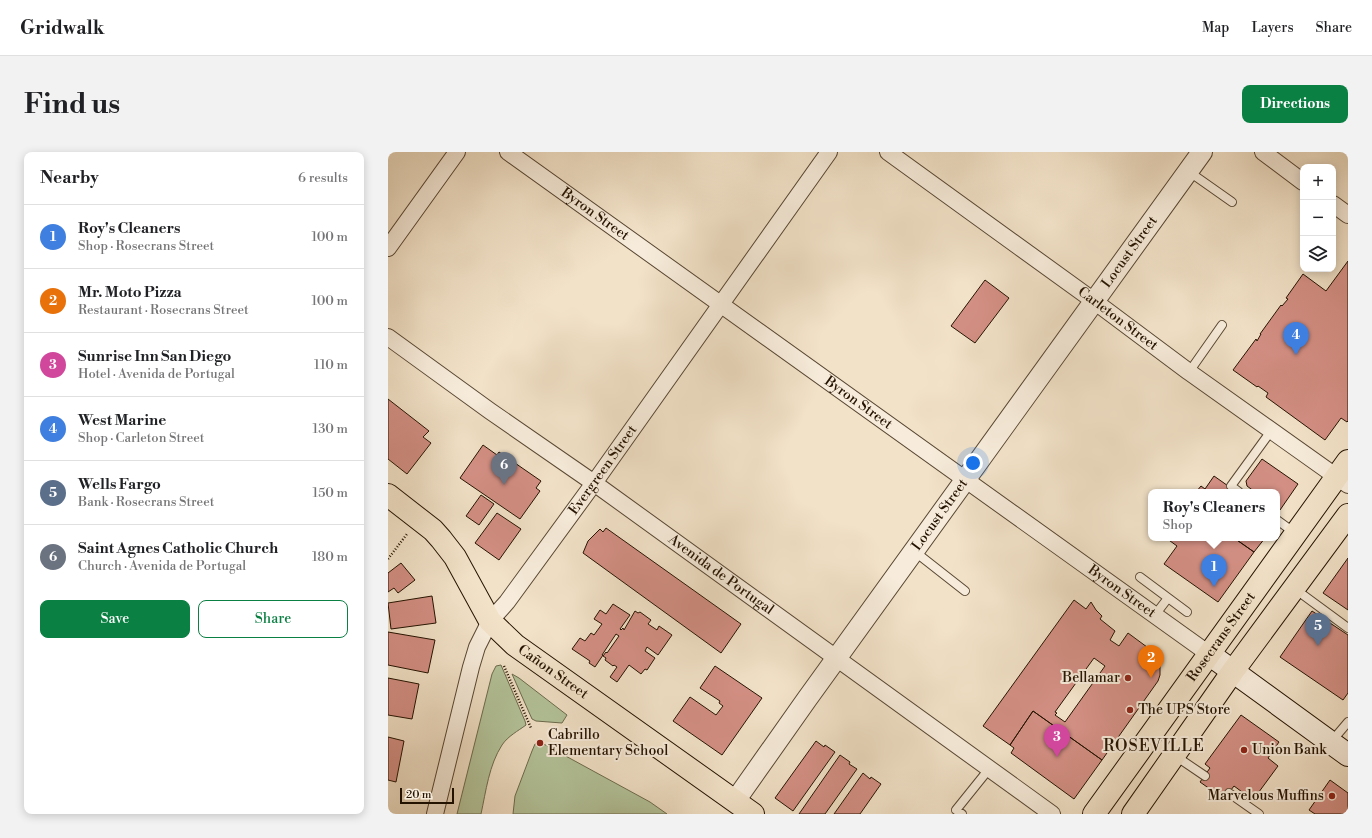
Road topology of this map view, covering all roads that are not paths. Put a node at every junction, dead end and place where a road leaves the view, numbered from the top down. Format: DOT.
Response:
graph roads {
  1 [pos="457,152"];
  2 [pos="508,152"];
  3 [pos="829,152"];
  4 [pos="888,152"];
  5 [pos="1202,152"];
  6 [pos="1263,152"];
  7 [pos="1188,171"];
  8 [pos="1300,180"];
  9 [pos="1232,202"];
  10 [pos="1336,206"];
  11 [pos="1348,215"];
  12 [pos="388,248"];
  13 [pos="1094,301"];
  14 [pos="720,304"];
  15 [pos="1222,324"];
  16 [pos="388,337"];
  17 [pos="1189,372"];
  18 [pos="1271,431"];
  19 [pos="1344,474"];
  20 [pos="965,481"];
  21 [pos="594,483"];
  22 [pos="1235,489"];
  23 [pos="388,495"];
  24 [pos="1348,515"];
  25 [pos="1280,522"];
  26 [pos="1296,534"];
  27 [pos="914,551"];
  28 [pos="1140,577"];
  29 [pos="1294,588"];
  30 [pos="965,591"];
  31 [pos="1168,598"];
  32 [pos="1187,612"];
  33 [pos="1155,615"];
  34 [pos="490,621"];
  35 [pos="1348,628"];
  36 [pos="1209,654"];
  37 [pos="837,658"];
  38 [pos="1233,671"];
  39 [pos="1348,722"];
  40 [pos="1340,749"];
  41 [pos="1174,755"];
  42 [pos="989,769"];
  43 [pos="1205,776"];
  44 [pos="1229,793"];
  45 [pos="735,801"];
  46 [pos="435,814"];
  47 [pos="753,814"];
  48 [pos="962,814"];
  49 [pos="1052,814"];
  50 [pos="1094,814"];
  51 [pos="1133,814"];
  52 [pos="1259,814"];
  1 -- 12 [label="street"];
  2 -- 14 [label="street, Byron Street"];
  3 -- 14 [label="street, Evergreen Street"];
  4 -- 13 [label="street, Carleton Street"];
  5 -- 7 [label="street, Locust Street"];
  6 -- 8 [label="street"];
  7 -- 9 [label="lane"];
  7 -- 13 [label="street, Locust Street"];
  10 -- 11 [label="street"];
  13 -- 17 [label="street, Carleton Street"];
  13 -- 20 [label="street, Locust Street"];
  14 -- 20 [label="street, Byron Street"];
  14 -- 21 [label="street, Evergreen Street"];
  15 -- 17 [label="lane"];
  16 -- 21 [label="street, Avenida de Portugal"];
  17 -- 18 [label="street, Carleton Street"];
  18 -- 19 [label="street, Carleton Street"];
  18 -- 22 [label="lane"];
  19 -- 26 [label="main road, Rosecrans Street"];
  20 -- 27 [label="street, Locust Street"];
  20 -- 33 [label="street, Byron Street"];
  21 -- 34 [label="street, Evergreen Street"];
  21 -- 37 [label="street, Avenida de Portugal"];
  23 -- 34 [label="main road, Cañon Street"];
  24 -- 29 [label="main road, Rosecrans Street"];
  25 -- 26 [label="lane"];
  26 -- 36 [label="main road, Rosecrans Street"];
  27 -- 30 [label="lane"];
  27 -- 37 [label="street, Locust Street"];
  28 -- 31 [label="lane"];
  29 -- 35 [label="lane"];
  29 -- 38 [label="main road, Rosecrans Street"];
  31 -- 32 [label="lane"];
  31 -- 33 [label="lane"];
  33 -- 36 [label="street, Byron Street"];
  34 -- 45 [label="main road, Cañon Street"];
  34 -- 46 [label="street, Evergreen Street"];
  36 -- 38 [label="main road"];
  36 -- 50 [label="main road, Rosecrans Street"];
  37 -- 42 [label="street, Avenida de Portugal"];
  37 -- 45 [label="street, Locust Street"];
  38 -- 40 [label="main road"];
  38 -- 41 [label="main road, Rosecrans Street"];
  39 -- 40 [label="lane"];
  41 -- 43 [label="lane"];
  41 -- 51 [label="main road, Rosecrans Street"];
  42 -- 48 [label="lane"];
  42 -- 49 [label="street, Avenida de Portugal"];
  44 -- 52 [label="lane"];
  45 -- 47 [label="main road, Cañon Street"];
}
